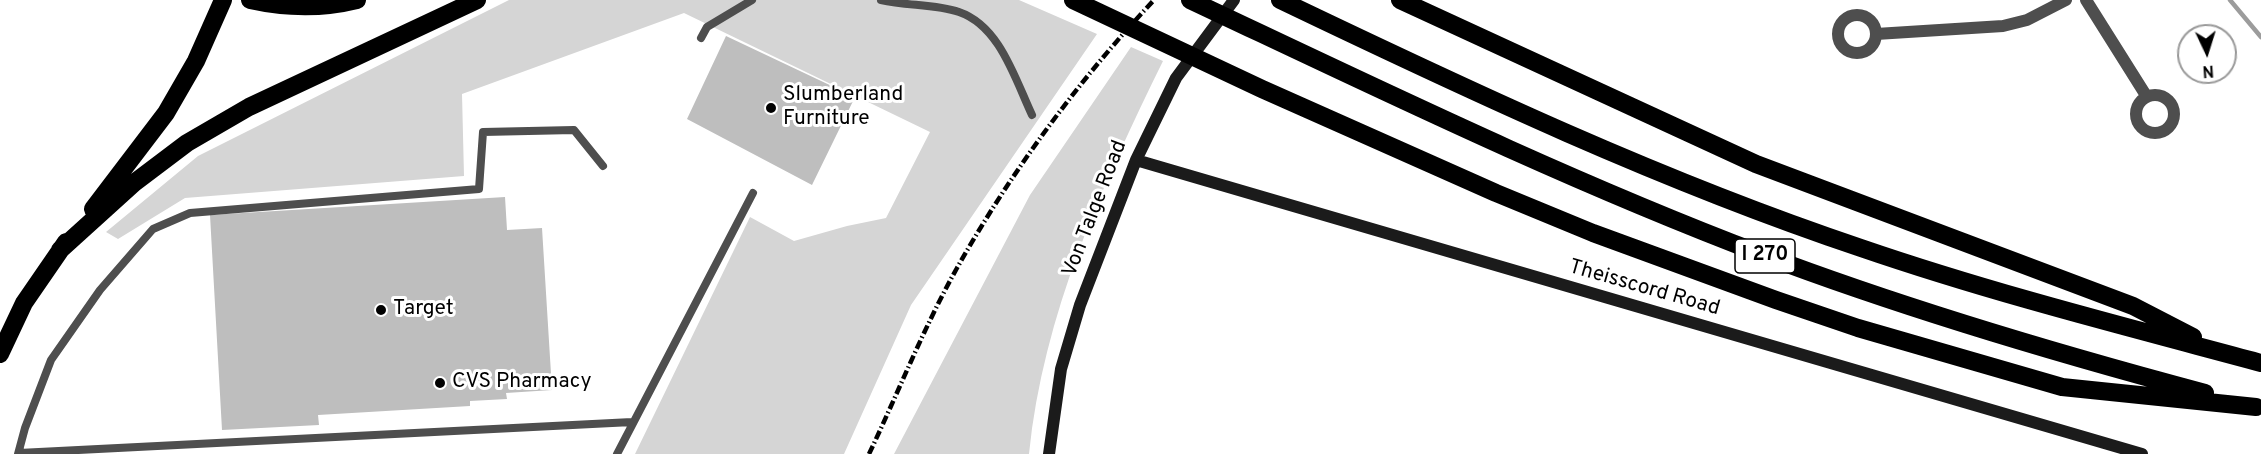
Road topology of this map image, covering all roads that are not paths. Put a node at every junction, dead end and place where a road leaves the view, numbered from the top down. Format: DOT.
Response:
graph roads {
  1 [pos="223,0"];
  2 [pos="250,0"];
  3 [pos="357,0"];
  4 [pos="477,0"];
  5 [pos="752,0"];
  6 [pos="881,0"];
  7 [pos="1190,0"];
  8 [pos="1234,0"];
  9 [pos="1280,0"];
  10 [pos="1400,0"];
  11 [pos="2066,0"];
  12 [pos="2086,0"];
  13 [pos="1077,2"];
  14 [pos="1876,34"];
  15 [pos="701,38"];
  16 [pos="2147,97"];
  17 [pos="1032,115"];
  18 [pos="1136,160"];
  19 [pos="603,166"];
  20 [pos="753,192"];
  21 [pos="60,250"];
  22 [pos="2224,353"];
  23 [pos="0,354"];
  24 [pos="2261,363"];
  25 [pos="2259,408"];
  26 [pos="632,422"];
  27 [pos="18,453"];
  28 [pos="617,454"];
  29 [pos="1049,454"];
  30 [pos="2142,454"];
  1 -- 21 [label="highway"];
  2 -- 3 [label="highway"];
  4 -- 21 [label="highway"];
  5 -- 15 [label="lane"];
  6 -- 17 [label="lane"];
  7 -- 25 [label="highway, I 270"];
  8 -- 18 [label="street, Von Talge Road"];
  9 -- 22 [label="highway, I 270"];
  10 -- 22 [label="highway"];
  11 -- 14 [label="street"];
  12 -- 16 [label="street"];
  13 -- 25 [label="highway"];
  18 -- 29 [label="street, Von Talge Road"];
  18 -- 30 [label="street, Theisscord Road"];
  19 -- 27 [label="lane"];
  20 -- 26 [label="lane"];
  21 -- 23 [label="highway"];
  22 -- 24 [label="highway, I 270"];
  26 -- 27 [label="lane"];
  26 -- 28 [label="lane"];
}
